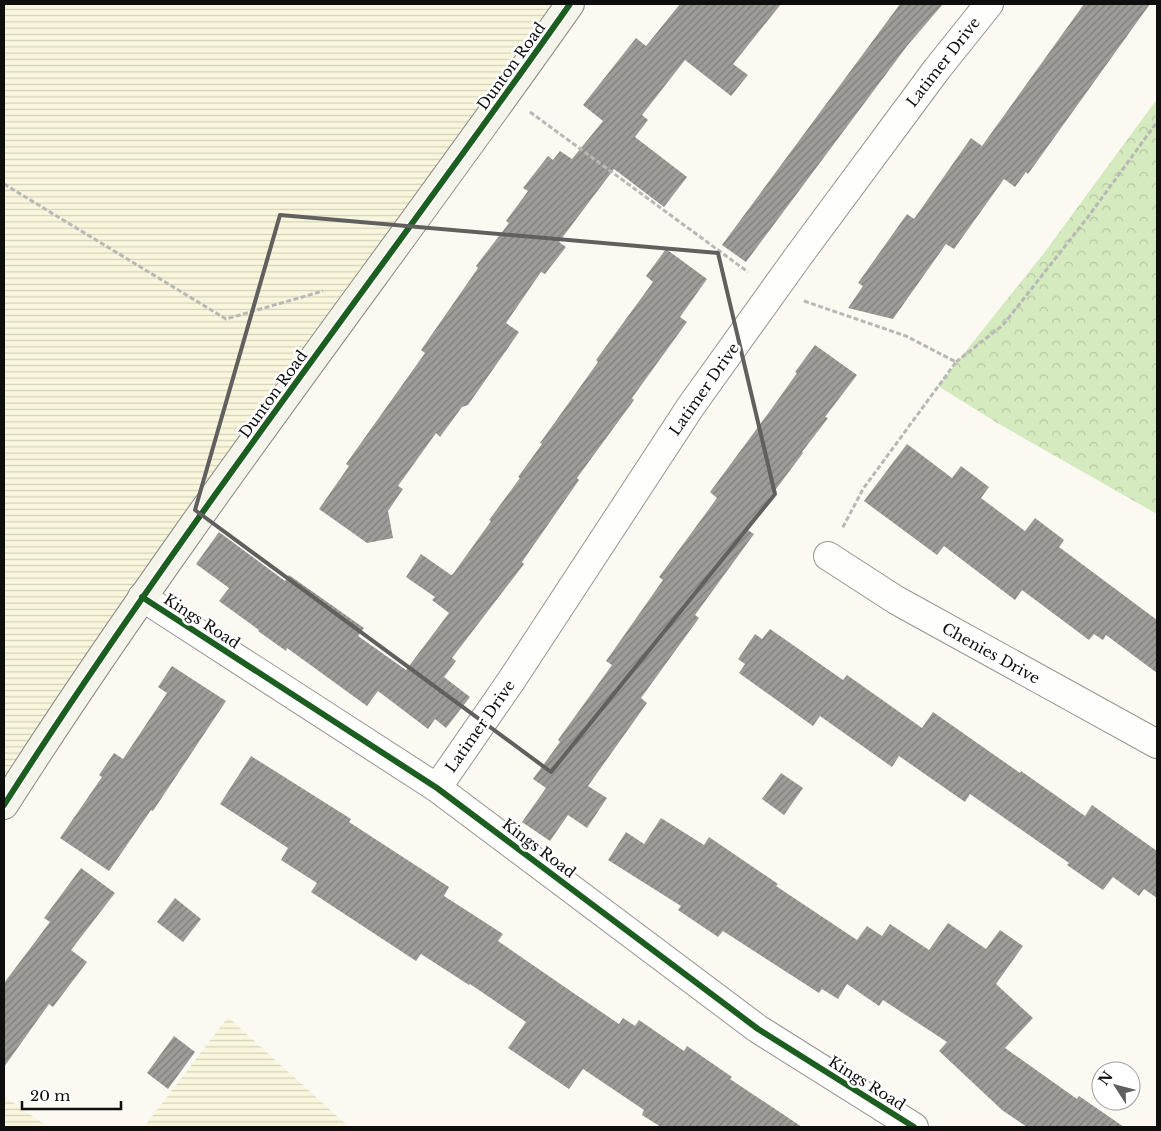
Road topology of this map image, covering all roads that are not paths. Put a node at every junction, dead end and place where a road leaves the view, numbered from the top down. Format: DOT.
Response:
graph roads {
  1 [pos="570,4"];
  2 [pos="989,4"];
  3 [pos="828,556"];
  4 [pos="142,597"];
  5 [pos="1157,744"];
  6 [pos="438,788"];
  7 [pos="4,805"];
  8 [pos="914,1127"];
  1 -- 4 [label="street, Dunton Road"];
  2 -- 6 [label="street, Latimer Drive"];
  3 -- 5 [label="street, Chenies Drive"];
  4 -- 6 [label="street, Kings Road"];
  4 -- 7 [label="street, Dunton Road"];
  6 -- 8 [label="street, Kings Road"];
}
